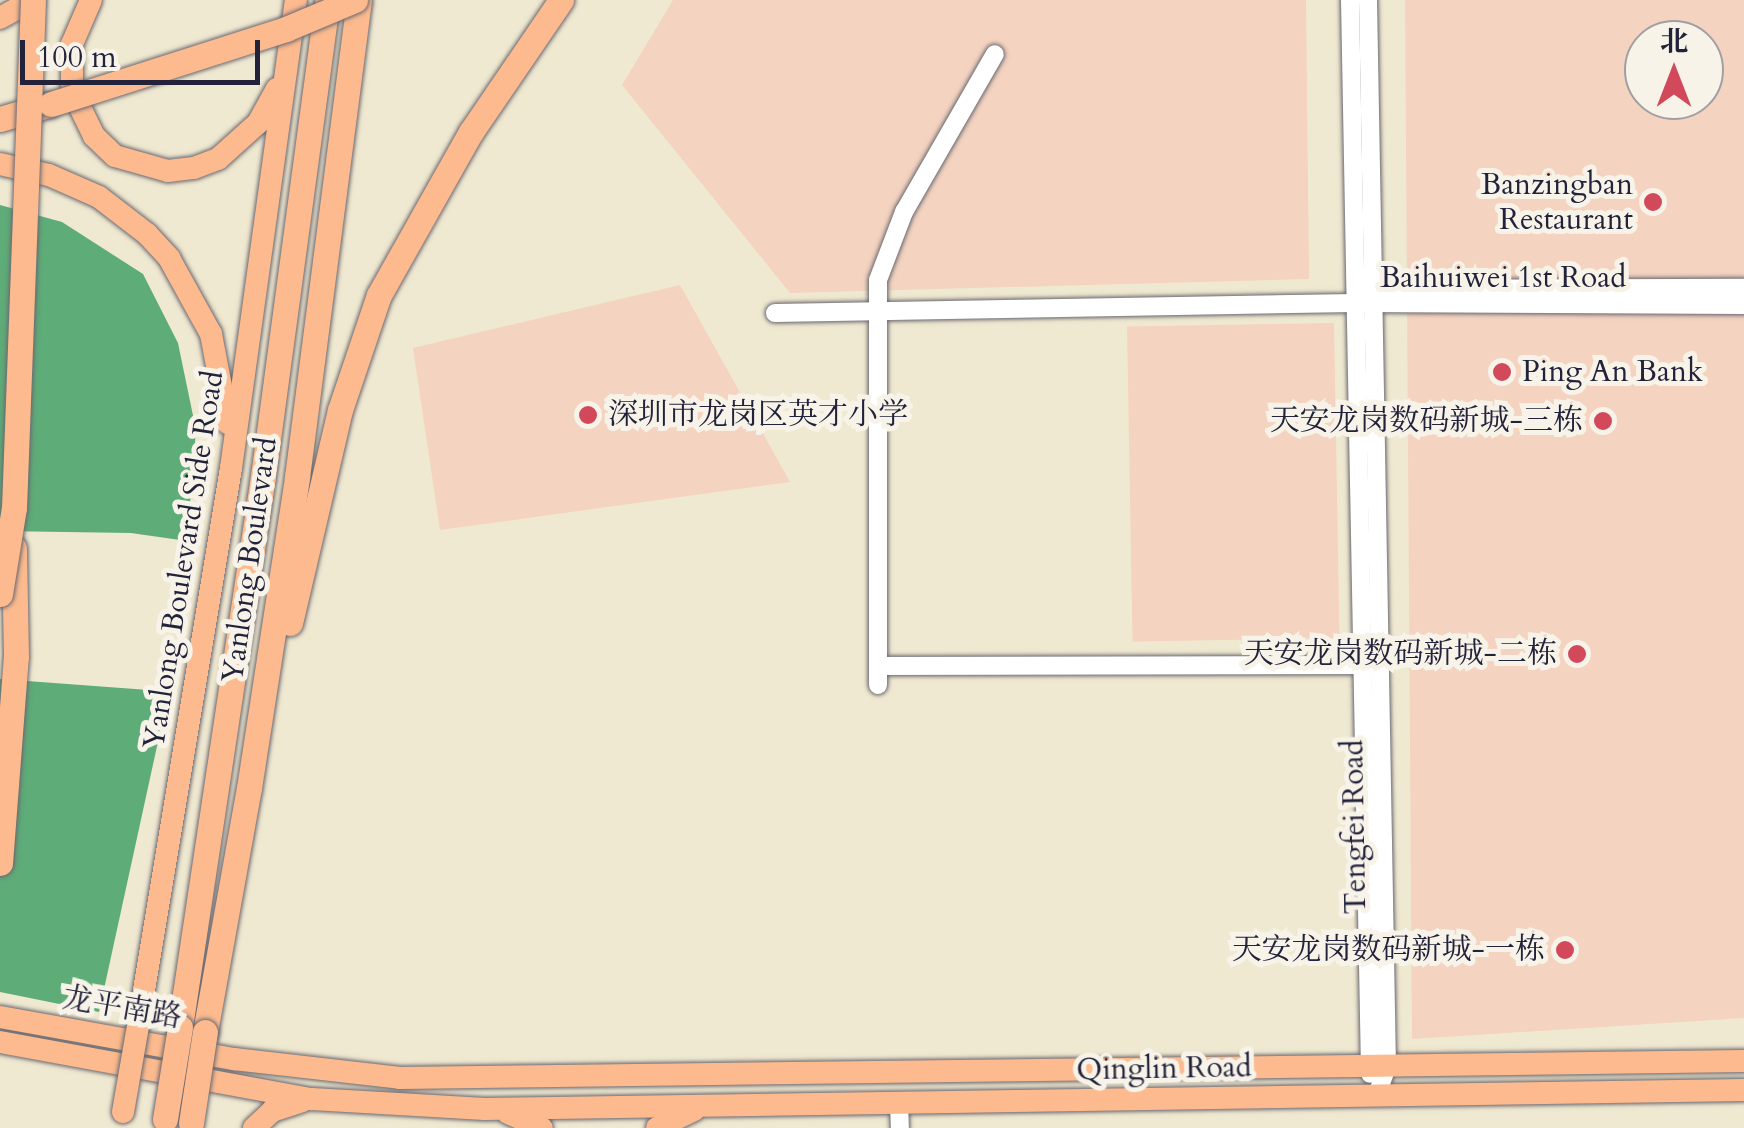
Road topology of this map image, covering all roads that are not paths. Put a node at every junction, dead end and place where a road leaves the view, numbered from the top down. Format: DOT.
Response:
graph roads {
  1 [pos="33,0"];
  2 [pos="91,0"];
  3 [pos="296,0"];
  4 [pos="327,0"];
  5 [pos="357,0"];
  6 [pos="1350,0"];
  7 [pos="1368,0"];
  8 [pos="549,4"];
  9 [pos="0,18"];
  10 [pos="994,54"];
  11 [pos="288,62"];
  12 [pos="0,119"];
  13 [pos="0,164"];
  14 [pos="1744,288"];
  15 [pos="1367,300"];
  16 [pos="1744,305"];
  17 [pos="878,312"];
  18 [pos="774,314"];
  19 [pos="231,468"];
  20 [pos="14,508"];
  21 [pos="0,594"];
  22 [pos="1370,665"];
  23 [pos="249,788"];
  24 [pos="0,864"];
  25 [pos="0,1016"];
  26 [pos="193,1030"];
  27 [pos="0,1042"];
  28 [pos="1744,1061"];
  29 [pos="1377,1067"];
  30 [pos="598,1079"];
  31 [pos="1744,1090"];
  32 [pos="1377,1095"];
  33 [pos="312,1099"];
  34 [pos="900,1103"];
  35 [pos="709,1106"];
  36 [pos="485,1109"];
  37 [pos="585,1118"];
  38 [pos="611,1118"];
  39 [pos="122,1120"];
  40 [pos="164,1123"];
  41 [pos="190,1126"];
  42 [pos="254,1128"];
  43 [pos="542,1128"];
  44 [pos="657,1128"];
  45 [pos="900,1128"];
  1 -- 9 [label="main road"];
  1 -- 20 [label="highway, bridge"];
  2 -- 11 [label="main road"];
  3 -- 11 [label="main road, Yanlong Boulevard Side Road"];
  4 -- 26 [label="highway, Yanlong Boulevard"];
  5 -- 12 [label="highway, bridge"];
  5 -- 23 [label="highway, Yanlong Boulevard"];
  6 -- 15 [label="street, Tengfei Road"];
  7 -- 15 [label="street, Tengfei Road"];
  8 -- 23 [label="highway"];
  10 -- 17 [label="street"];
  11 -- 19 [label="main road, Yanlong Boulevard Side Road"];
  13 -- 19 [label="main road"];
  14 -- 15 [label="street, Baihuiwei 1st Road"];
  15 -- 16 [label="street, Baihuiwei 1st Road"];
  15 -- 17 [label="street"];
  15 -- 22 [label="street, Tengfei Road"];
  17 -- 18 [label="street"];
  17 -- 22 [label="street"];
  19 -- 39 [label="main road, Yanlong Boulevard Side Road, bridge"];
  20 -- 21 [label="highway, bridge"];
  20 -- 24 [label="highway, bridge"];
  22 -- 29 [label="street, Tengfei Road"];
  23 -- 26 [label="highway, Yanlong Boulevard"];
  25 -- 30 [label="main road, 龙平南路"];
  26 -- 40 [label="highway, Yanlong Boulevard, bridge"];
  26 -- 41 [label="highway, Yanlong Boulevard, bridge"];
  27 -- 33 [label="main road, 龙平南路"];
  28 -- 29 [label="main road, Qinglin Road"];
  29 -- 30 [label="main road, Qinglin Road"];
  29 -- 32 [label="street, Tengfei Road"];
  30 -- 37 [label="main road"];
  30 -- 38 [label="main road"];
  31 -- 32 [label="main road, Qinglin Road"];
  32 -- 34 [label="main road, Qinglin Road"];
  33 -- 36 [label="main road, 龙平南路"];
  33 -- 42 [label="main road"];
  34 -- 35 [label="main road, Qinglin Road"];
  34 -- 45 [label="street"];
  35 -- 38 [label="main road, Qinglin Road"];
  35 -- 44 [label="main road"];
  36 -- 37 [label="main road, Qinglin Road"];
  36 -- 43 [label="main road"];
  37 -- 38 [label="main road, Qinglin Road"];
}
